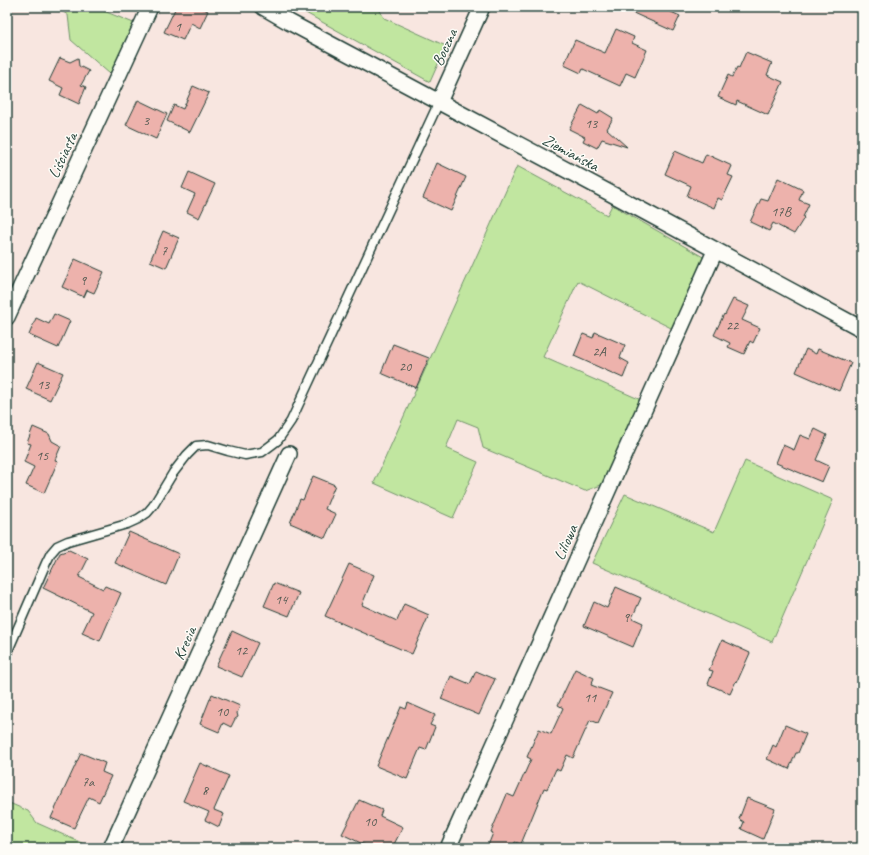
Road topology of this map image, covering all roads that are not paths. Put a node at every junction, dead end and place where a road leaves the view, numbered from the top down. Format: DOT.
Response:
graph roads {
  1 [pos="150,7"];
  2 [pos="263,7"];
  3 [pos="482,7"];
  4 [pos="439,102"];
  5 [pos="715,251"];
  6 [pos="7,317"];
  7 [pos="862,329"];
  8 [pos="289,454"];
  9 [pos="7,653"];
  10 [pos="111,848"];
  11 [pos="448,848"];
  1 -- 6 [label="street, Liściasta"];
  2 -- 4 [label="street, Ziemiańska"];
  3 -- 4 [label="street, Boczna"];
  4 -- 5 [label="street, Ziemiańska"];
  4 -- 9 [label="lane"];
  5 -- 7 [label="street, Ziemiańska"];
  5 -- 11 [label="street, Liliowa"];
  8 -- 10 [label="street, Krecia"];
}
